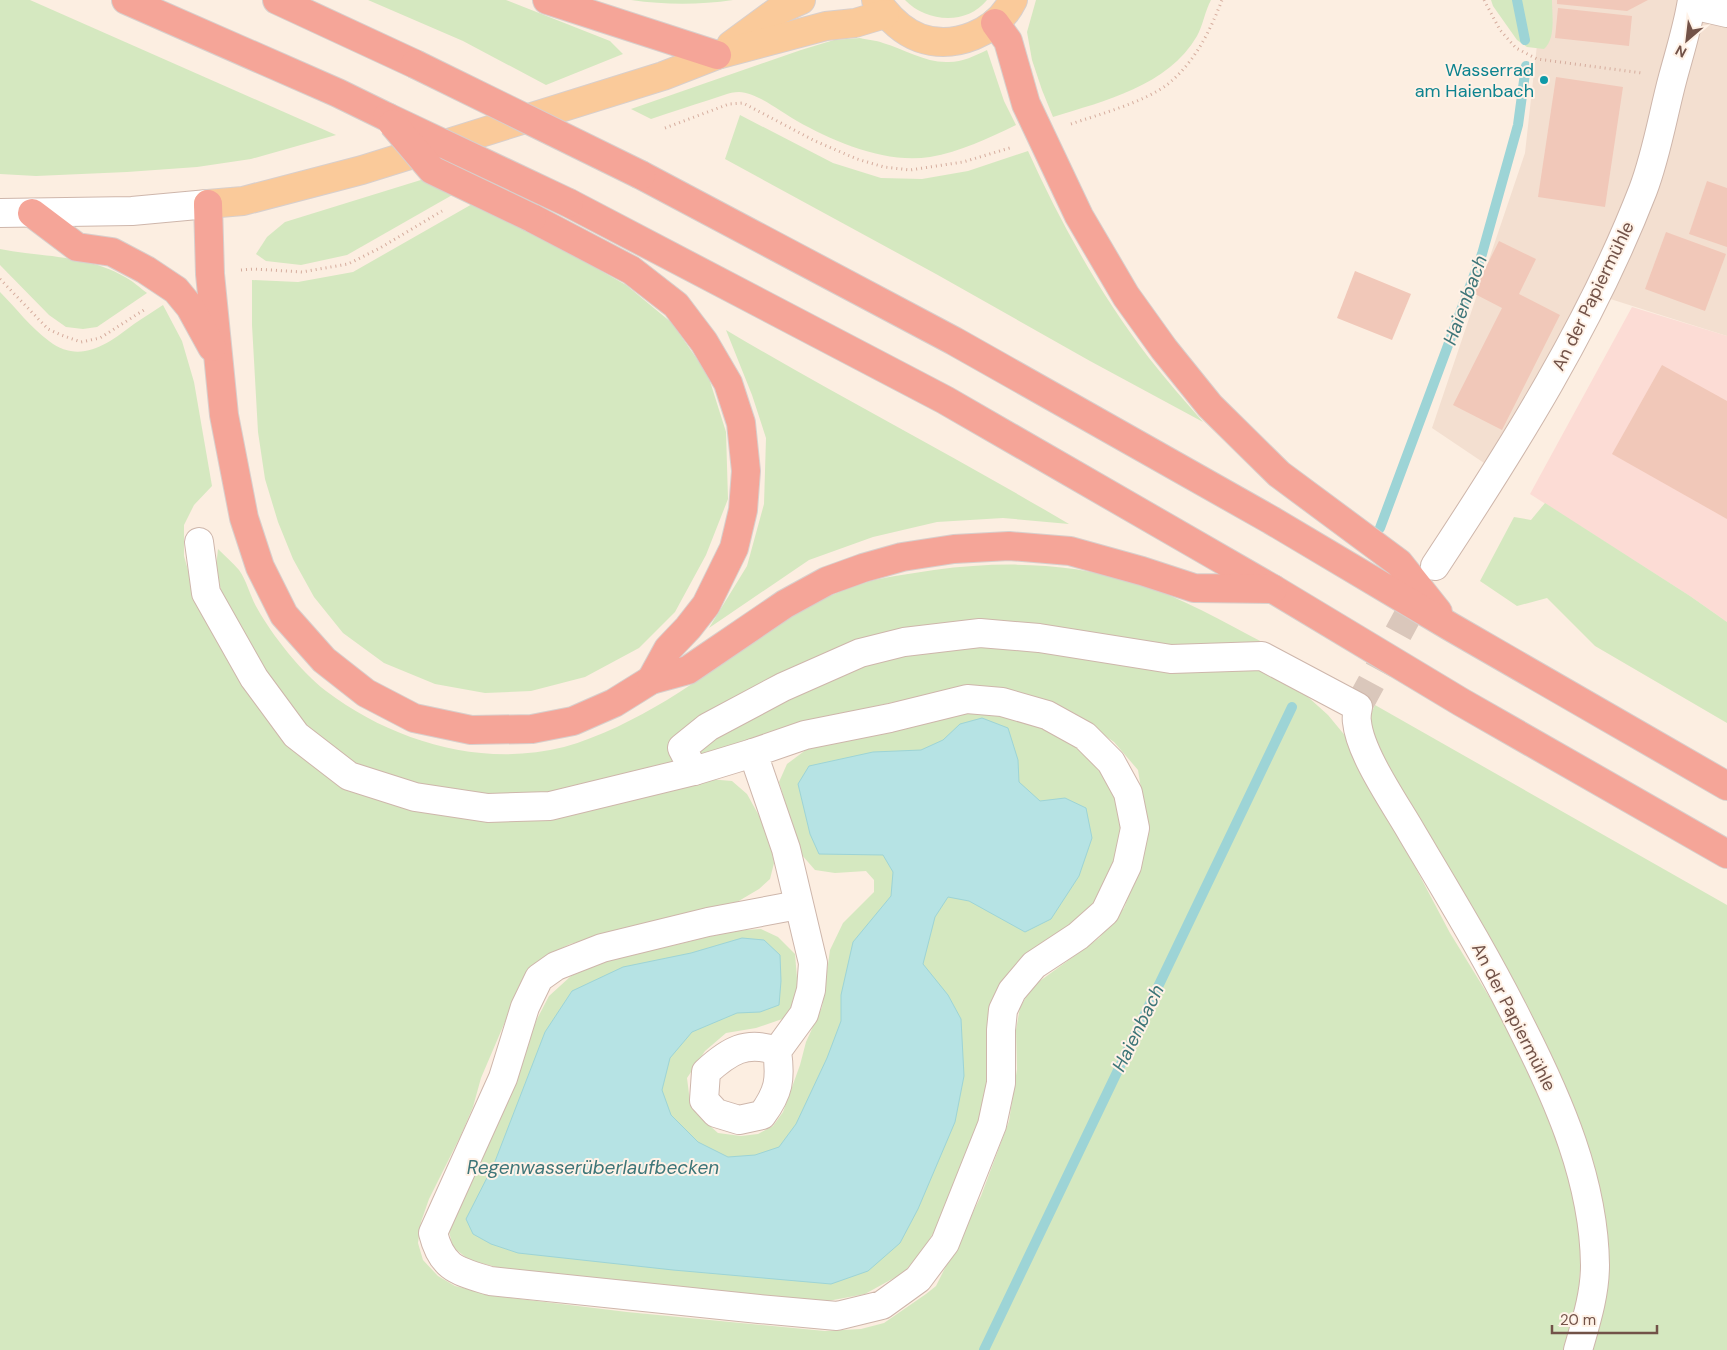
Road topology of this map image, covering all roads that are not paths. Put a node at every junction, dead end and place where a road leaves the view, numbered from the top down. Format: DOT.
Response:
graph roads {
  1 [pos="126,0"];
  2 [pos="277,0"];
  3 [pos="547,0"];
  4 [pos="802,0"];
  5 [pos="1013,0"];
  6 [pos="1692,2"];
  7 [pos="881,7"];
  8 [pos="1727,13"];
  9 [pos="995,23"];
  10 [pos="717,55"];
  11 [pos="387,117"];
  12 [pos="208,204"];
  13 [pos="0,213"];
  14 [pos="32,213"];
  15 [pos="217,357"];
  16 [pos="199,542"];
  17 [pos="1435,566"];
  18 [pos="1273,589"];
  19 [pos="1450,627"];
  20 [pos="651,680"];
  21 [pos="753,753"];
  22 [pos="694,771"];
  23 [pos="1727,786"];
  24 [pos="1727,854"];
  25 [pos="798,905"];
  26 [pos="777,1051"];
  27 [pos="1578,1350"];
  1 -- 11 [label="highway"];
  2 -- 19 [label="highway, bridge"];
  3 -- 10 [label="highway"];
  4 -- 10 [label="main road"];
  5 -- 9 [label="main road"];
  6 -- 8 [label="street"];
  6 -- 17 [label="street, An der Papiermühle"];
  7 -- 9 [label="main road"];
  7 -- 10 [label="main road"];
  9 -- 19 [label="highway"];
  10 -- 12 [label="main road"];
  11 -- 18 [label="highway, bridge"];
  11 -- 20 [label="highway, bridge"];
  12 -- 14 [label="street"];
  12 -- 15 [label="highway"];
  13 -- 14 [label="street"];
  14 -- 15 [label="highway"];
  15 -- 20 [label="highway"];
  16 -- 22 [label="street"];
  18 -- 20 [label="highway"];
  18 -- 24 [label="highway"];
  19 -- 23 [label="highway"];
  21 -- 22 [label="street"];
  21 -- 25 [label="street"];
  21 -- 25 [label="street"];
  22 -- 27 [label="street, An der Papiermühle"];
  25 -- 26 [label="street"];
}
